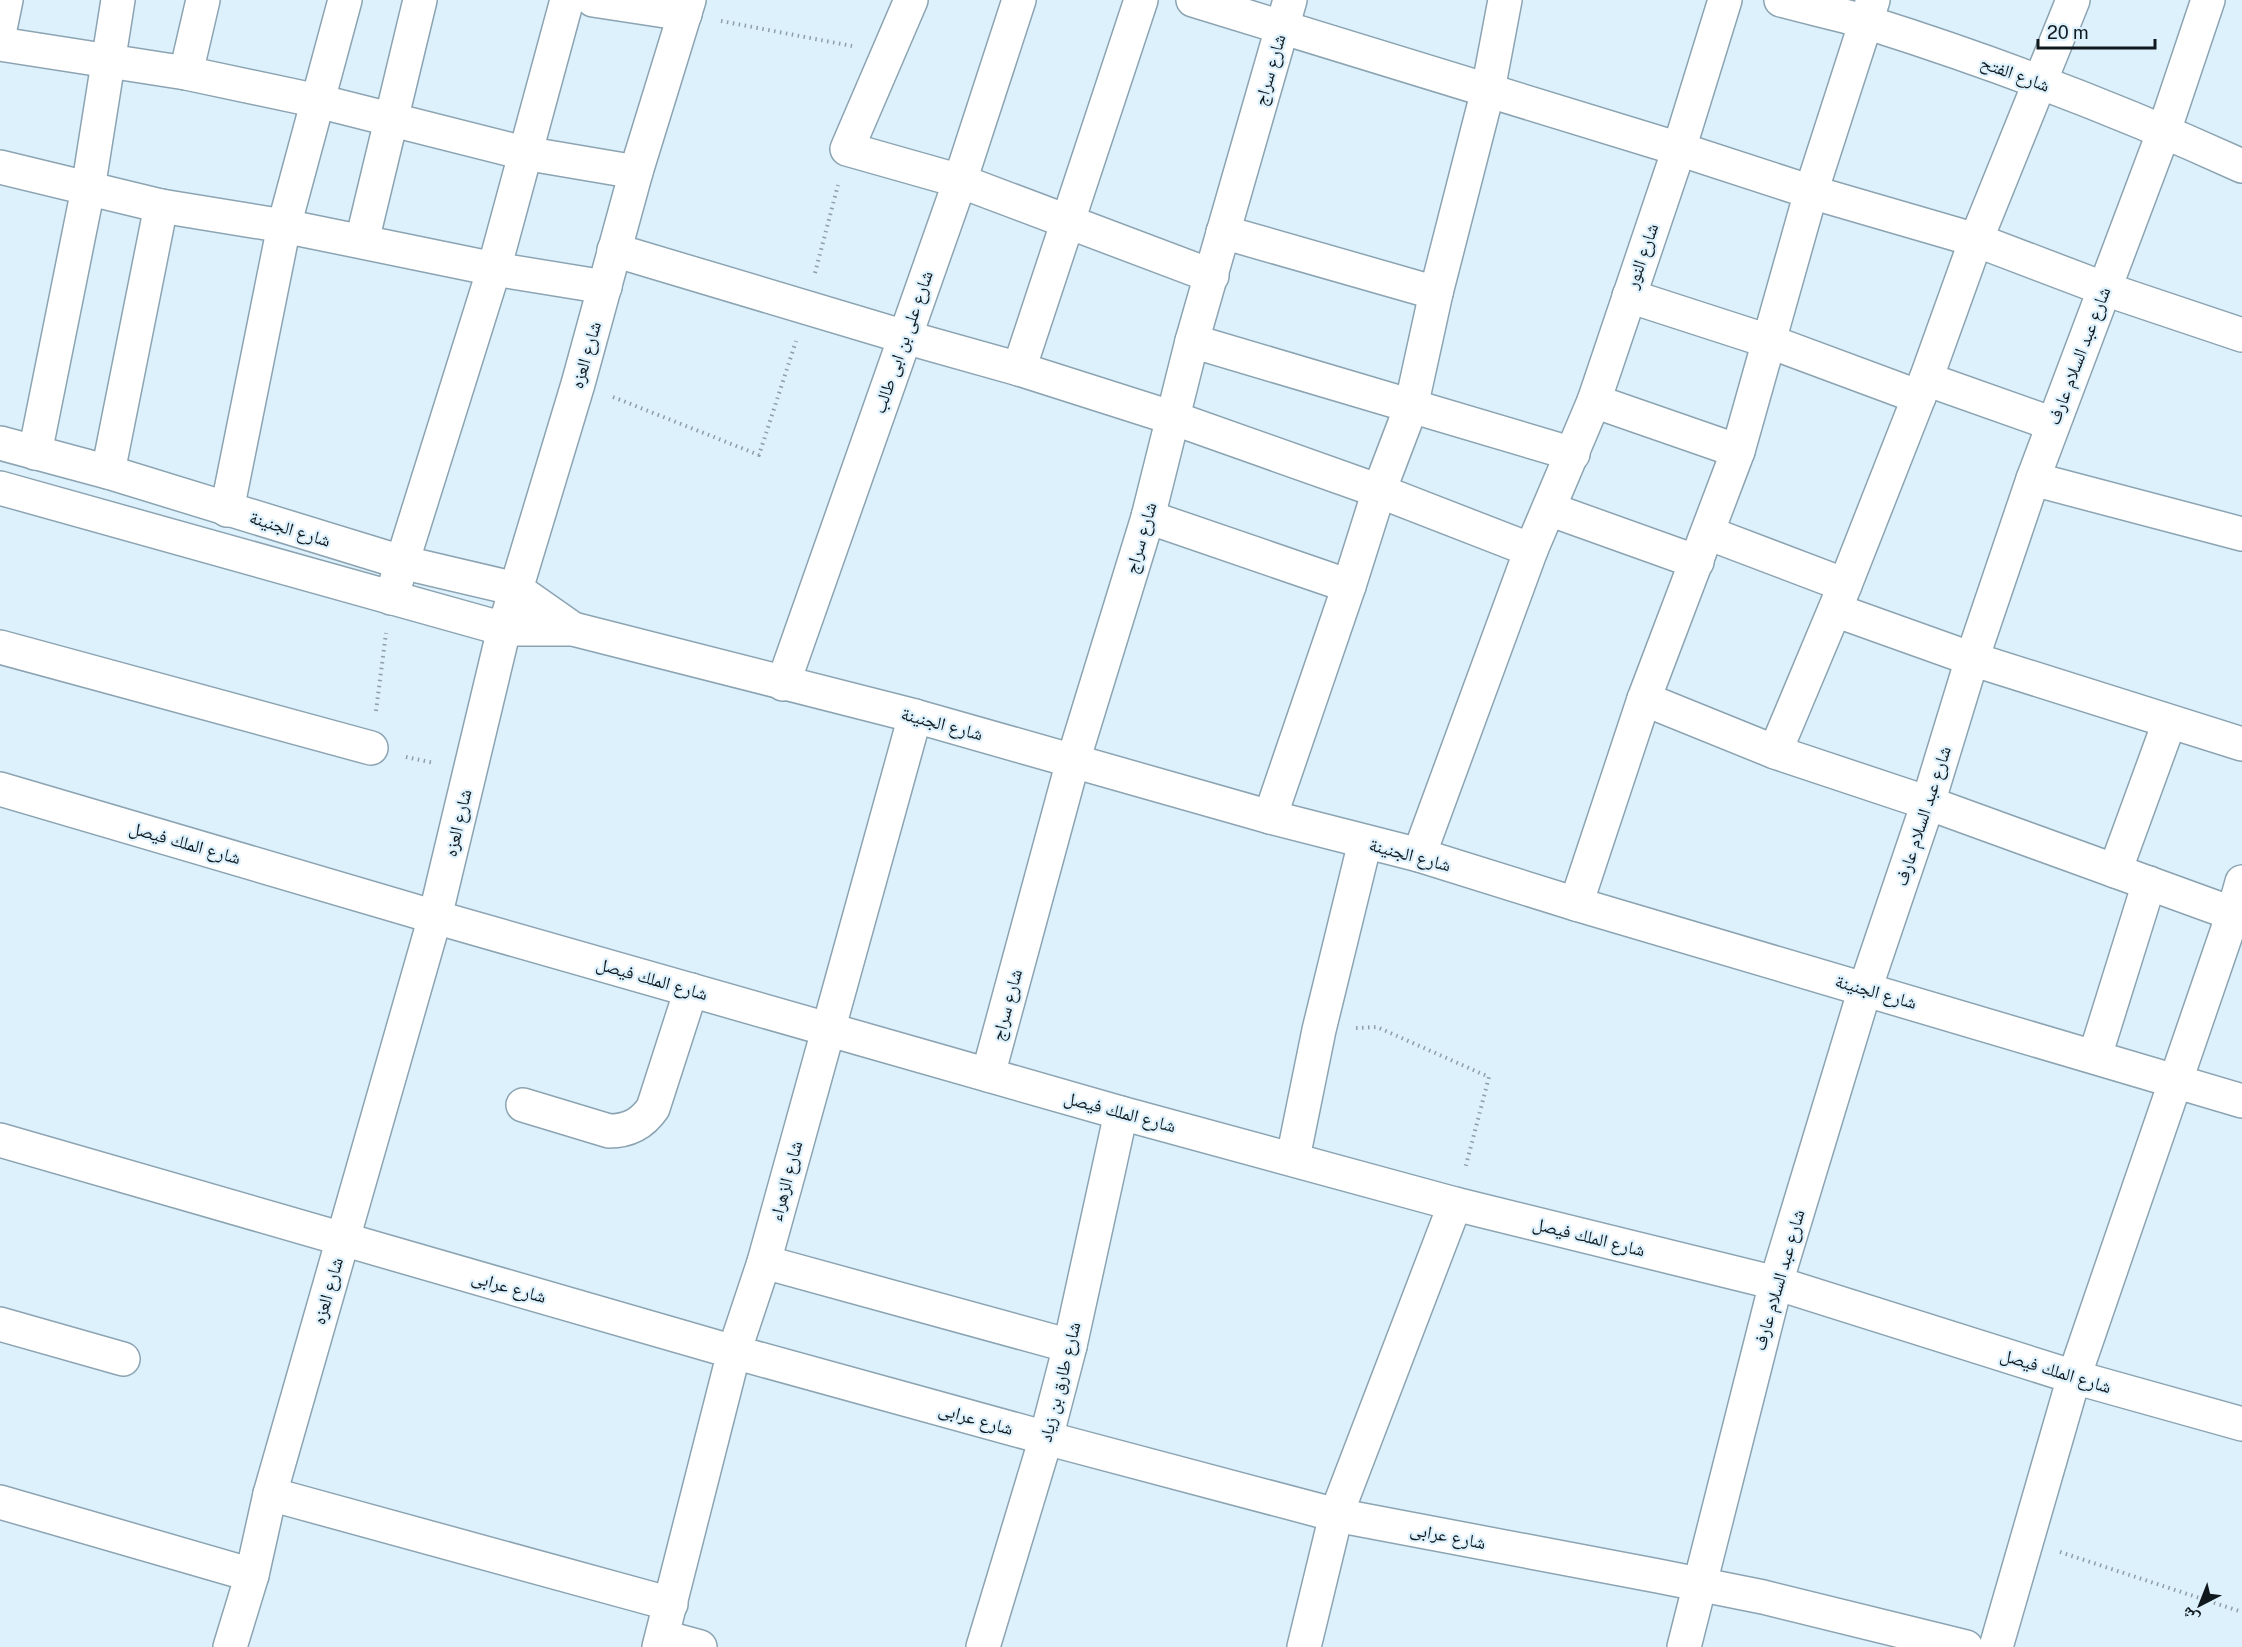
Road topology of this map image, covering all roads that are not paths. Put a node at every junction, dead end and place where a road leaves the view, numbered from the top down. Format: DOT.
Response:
graph roads {
  1 [pos="6,0"];
  2 [pos="118,0"];
  3 [pos="203,0"];
  4 [pos="345,0"];
  5 [pos="420,0"];
  6 [pos="567,0"];
  7 [pos="593,0"];
  8 [pos="911,0"];
  9 [pos="1019,0"];
  10 [pos="1141,0"];
  11 [pos="1193,0"];
  12 [pos="1505,0"];
  13 [pos="1725,0"];
  14 [pos="1781,0"];
  15 [pos="2073,0"];
  16 [pos="2208,0"];
  17 [pos="687,7"];
  18 [pos="1870,11"];
  19 [pos="1286,14"];
  20 [pos="0,29"];
  21 [pos="0,44"];
  22 [pos="109,62"];
  23 [pos="186,73"];
  24 [pos="2041,82"];
  25 [pos="1488,90"];
  26 [pos="318,101"];
  27 [pos="390,121"];
  28 [pos="2164,131"];
  29 [pos="1678,149"];
  30 [pos="524,153"];
  31 [pos="2242,166"];
  32 [pos="0,167"];
  33 [pos="636,172"];
  34 [pos="960,181"];
  35 [pos="88,189"];
  36 [pos="1811,192"];
  37 [pos="161,206"];
  38 [pos="1067,222"];
  39 [pos="284,226"];
  40 [pos="1223,232"];
  41 [pos="1976,240"];
  42 [pos="362,241"];
  43 [pos="615,250"];
  44 [pos="494,269"];
  45 [pos="1212,276"];
  46 [pos="605,287"];
  47 [pos="2105,289"];
  48 [pos="1436,293"];
  49 [pos="1629,297"];
  50 [pos="2242,335"];
  51 [pos="905,337"];
  52 [pos="1192,341"];
  53 [pos="1768,341"];
  54 [pos="1019,369"];
  55 [pos="1922,388"];
  56 [pos="1594,401"];
  57 [pos="1411,407"];
  58 [pos="1173,418"];
  59 [pos="2053,424"];
  60 [pos="0,443"];
  61 [pos="1738,450"];
  62 [pos="35,453"];
  63 [pos="1573,454"];
  64 [pos="108,472"];
  65 [pos="2033,478"];
  66 [pos="0,488"];
  67 [pos="1379,491"];
  68 [pos="1549,509"];
  69 [pos="226,510"];
  70 [pos="1148,517"];
  71 [pos="2242,534"];
  72 [pos="1702,548"];
  73 [pos="1532,550"];
  74 [pos="401,562"];
  75 [pos="1349,586"];
  76 [pos="516,589"];
  77 [pos="391,598"];
  78 [pos="1840,598"];
  79 [pos="504,629"];
  80 [pos="573,629"];
  81 [pos="0,647"];
  82 [pos="1972,659"];
  83 [pos="783,684"];
  84 [pos="1644,699"];
  85 [pos="915,716"];
  86 [pos="2169,723"];
  87 [pos="2242,744"];
  88 [pos="371,748"];
  89 [pos="1775,752"];
  90 [pos="1073,761"];
  91 [pos="0,789"];
  92 [pos="1928,803"];
  93 [pos="1270,817"];
  94 [pos="1365,842"];
  95 [pos="1419,855"];
  96 [pos="2115,871"];
  97 [pos="2242,882"];
  98 [pos="2149,883"];
  99 [pos="1576,904"];
  100 [pos="2237,915"];
  101 [pos="435,917"];
  102 [pos="1865,989"];
  103 [pos="691,990"];
  104 [pos="828,1028"];
  105 [pos="2096,1056"];
  106 [pos="988,1075"];
  107 [pos="2176,1081"];
  108 [pos="2242,1101"];
  109 [pos="523,1105"];
  110 [pos="1121,1113"];
  111 [pos="0,1140"];
  112 [pos="1293,1158"];
  113 [pos="1455,1204"];
  114 [pos="343,1239"];
  115 [pos="764,1262"];
  116 [pos="1776,1283"];
  117 [pos="0,1324"];
  118 [pos="1070,1346"];
  119 [pos="734,1352"];
  120 [pos="123,1359"];
  121 [pos="2074,1377"];
  122 [pos="2242,1423"];
  123 [pos="1046,1438"];
  124 [pos="270,1494"];
  125 [pos="0,1502"];
  126 [pos="1336,1515"];
  127 [pos="252,1575"];
  128 [pos="1698,1584"];
  129 [pos="671,1604"];
  130 [pos="661,1642"];
  131 [pos="230,1647"];
  132 [pos="700,1647"];
  133 [pos="983,1647"];
  134 [pos="1304,1647"];
  135 [pos="1684,1647"];
  136 [pos="1966,1647"];
  137 [pos="1996,1647"];
  1 -- 20 [label="street"];
  2 -- 22 [label="street"];
  3 -- 23 [label="street"];
  4 -- 26 [label="street"];
  5 -- 27 [label="street"];
  6 -- 30 [label="street"];
  7 -- 17 [label="street"];
  8 -- 34 [label="street"];
  9 -- 34 [label="street, شارع على بن ابى طالب"];
  10 -- 38 [label="street"];
  11 -- 19 [label="street"];
  12 -- 25 [label="street"];
  13 -- 29 [label="street, شارع النور"];
  14 -- 18 [label="street, شارع الفتح"];
  15 -- 24 [label="street"];
  16 -- 28 [label="street, شارع عبد السلام عارف"];
  17 -- 33 [label="street, شارع العزه"];
  18 -- 24 [label="street, شارع الفتح"];
  18 -- 36 [label="street"];
  19 -- 25 [label="street"];
  19 -- 40 [label="street, شارع سراج"];
  21 -- 22 [label="street"];
  22 -- 23 [label="street"];
  22 -- 35 [label="street"];
  23 -- 26 [label="street"];
  24 -- 28 [label="street, شارع الفتح"];
  24 -- 41 [label="street"];
  25 -- 29 [label="street"];
  25 -- 48 [label="street"];
  26 -- 27 [label="street"];
  26 -- 39 [label="street"];
  27 -- 30 [label="street"];
  27 -- 42 [label="street"];
  28 -- 31 [label="street, شارع الفتح"];
  28 -- 47 [label="street, شارع عبد السلام عارف"];
  29 -- 36 [label="street"];
  29 -- 49 [label="street, شارع النور"];
  30 -- 33 [label="street"];
  30 -- 44 [label="street"];
  32 -- 35 [label="street"];
  33 -- 43 [label="street, شارع العزه"];
  34 -- 38 [label="street"];
  34 -- 51 [label="street, شارع على بن ابى طالب"];
  35 -- 37 [label="street"];
  35 -- 62 [label="street"];
  36 -- 41 [label="street"];
  36 -- 53 [label="street"];
  37 -- 39 [label="street"];
  37 -- 64 [label="street"];
  38 -- 45 [label="street"];
  38 -- 54 [label="street"];
  39 -- 42 [label="street"];
  39 -- 69 [label="street"];
  40 -- 45 [label="street, شارع سراج"];
  40 -- 48 [label="street"];
  41 -- 47 [label="street"];
  41 -- 55 [label="street"];
  42 -- 44 [label="street"];
  43 -- 46 [label="street, شارع العزه"];
  43 -- 51 [label="street"];
  44 -- 46 [label="street"];
  44 -- 74 [label="street"];
  45 -- 52 [label="street, شارع سراج"];
  46 -- 76 [label="street, شارع العزه"];
  47 -- 50 [label="street"];
  47 -- 59 [label="street, شارع عبد السلام عارف"];
  48 -- 57 [label="street"];
  49 -- 53 [label="street"];
  49 -- 56 [label="street, شارع النور"];
  51 -- 54 [label="street"];
  51 -- 83 [label="street, شارع على بن ابى طالب"];
  52 -- 57 [label="street"];
  52 -- 58 [label="street, شارع سراج"];
  53 -- 55 [label="street"];
  53 -- 61 [label="street"];
  54 -- 58 [label="street"];
  55 -- 59 [label="street"];
  55 -- 78 [label="street"];
  56 -- 61 [label="street"];
  56 -- 63 [label="street, شارع النور"];
  57 -- 63 [label="street"];
  57 -- 67 [label="street"];
  58 -- 67 [label="street"];
  58 -- 70 [label="street, شارع سراج"];
  59 -- 65 [label="street, شارع عبد السلام عارف"];
  60 -- 62 [label="street, شارع الجنينة"];
  61 -- 72 [label="street"];
  62 -- 64 [label="street, شارع الجنينة"];
  63 -- 68 [label="street, شارع النور"];
  64 -- 69 [label="street, شارع الجنينة"];
  65 -- 71 [label="street"];
  65 -- 82 [label="street, شارع عبد السلام عارف"];
  66 -- 77 [label="street, شارع الجنينة"];
  67 -- 73 [label="street"];
  67 -- 75 [label="street"];
  68 -- 72 [label="street"];
  68 -- 73 [label="street, شارع النور"];
  69 -- 74 [label="street, شارع الجنينة"];
  70 -- 75 [label="street"];
  70 -- 90 [label="street, شارع سراج"];
  72 -- 78 [label="street"];
  72 -- 84 [label="street"];
  73 -- 95 [label="street, شارع النور"];
  74 -- 76 [label="street, شارع الجنينة"];
  74 -- 77 [label="street"];
  75 -- 93 [label="street"];
  76 -- 79 [label="street, شارع العزه"];
  76 -- 80 [label="street, شارع الجنينة"];
  77 -- 79 [label="street, شارع الجنينة"];
  78 -- 82 [label="street"];
  78 -- 89 [label="street"];
  79 -- 80 [label="street, شارع الجنينة"];
  79 -- 101 [label="street, شارع العزه"];
  80 -- 83 [label="street, شارع الجنينة"];
  81 -- 88 [label="street"];
  82 -- 86 [label="street"];
  82 -- 92 [label="street, شارع عبد السلام عارف"];
  83 -- 85 [label="street, شارع الجنينة"];
  84 -- 89 [label="street"];
  84 -- 99 [label="street"];
  85 -- 90 [label="street, شارع الجنينة"];
  85 -- 104 [label="street, شارع الزهراء"];
  86 -- 87 [label="street"];
  86 -- 96 [label="street"];
  89 -- 92 [label="street"];
  90 -- 93 [label="street, شارع الجنينة"];
  90 -- 106 [label="street, شارع سراج"];
  91 -- 101 [label="street, شارع الملك فيصل"];
  92 -- 96 [label="street"];
  92 -- 102 [label="street, شارع عبد السلام عارف"];
  93 -- 94 [label="street, شارع الجنينة"];
  94 -- 95 [label="street, شارع الجنينة"];
  94 -- 112 [label="street"];
  95 -- 99 [label="street, شارع الجنينة"];
  96 -- 98 [label="street"];
  97 -- 100 [label="street"];
  98 -- 100 [label="street"];
  98 -- 105 [label="street"];
  99 -- 102 [label="street, شارع الجنينة"];
  100 -- 107 [label="street"];
  101 -- 103 [label="street, شارع الملك فيصل"];
  101 -- 114 [label="street, شارع العزه"];
  102 -- 105 [label="street, شارع الجنينة"];
  102 -- 116 [label="street, شارع عبد السلام عارف"];
  103 -- 104 [label="street, شارع الملك فيصل"];
  103 -- 109 [label="street"];
  104 -- 106 [label="street, شارع الملك فيصل"];
  104 -- 115 [label="street, شارع الزهراء"];
  105 -- 107 [label="street, شارع الجنينة"];
  106 -- 110 [label="street, شارع الملك فيصل"];
  107 -- 108 [label="street, شارع الجنينة"];
  107 -- 121 [label="street"];
  110 -- 112 [label="street, شارع الملك فيصل"];
  110 -- 118 [label="street, شارع طارق بن زياد"];
  111 -- 114 [label="street, شارع عرابى"];
  112 -- 113 [label="street, شارع الملك فيصل"];
  113 -- 116 [label="street, شارع الملك فيصل"];
  113 -- 126 [label="street"];
  114 -- 119 [label="street, شارع عرابى"];
  114 -- 124 [label="street, شارع العزه"];
  115 -- 118 [label="street"];
  115 -- 119 [label="street, شارع الزهراء"];
  116 -- 121 [label="street, شارع الملك فيصل"];
  116 -- 128 [label="street, شارع عبد السلام عارف"];
  117 -- 120 [label="street"];
  118 -- 123 [label="street, شارع طارق بن زياد"];
  119 -- 123 [label="street, شارع عرابى"];
  119 -- 129 [label="street, شارع الزهراء"];
  121 -- 122 [label="street, شارع الملك فيصل"];
  121 -- 137 [label="street"];
  123 -- 126 [label="street, شارع عرابى"];
  123 -- 133 [label="street, شارع طارق بن زياد"];
  124 -- 127 [label="street, شارع العزه"];
  124 -- 129 [label="street"];
  125 -- 127 [label="street"];
  126 -- 128 [label="street, شارع عرابى"];
  126 -- 134 [label="street"];
  127 -- 131 [label="street, شارع العزه"];
  128 -- 135 [label="street, شارع عبد السلام عارف"];
  128 -- 136 [label="street, شارع عرابى"];
  129 -- 130 [label="street, شارع الزهراء"];
  130 -- 132 [label="street"];
}
